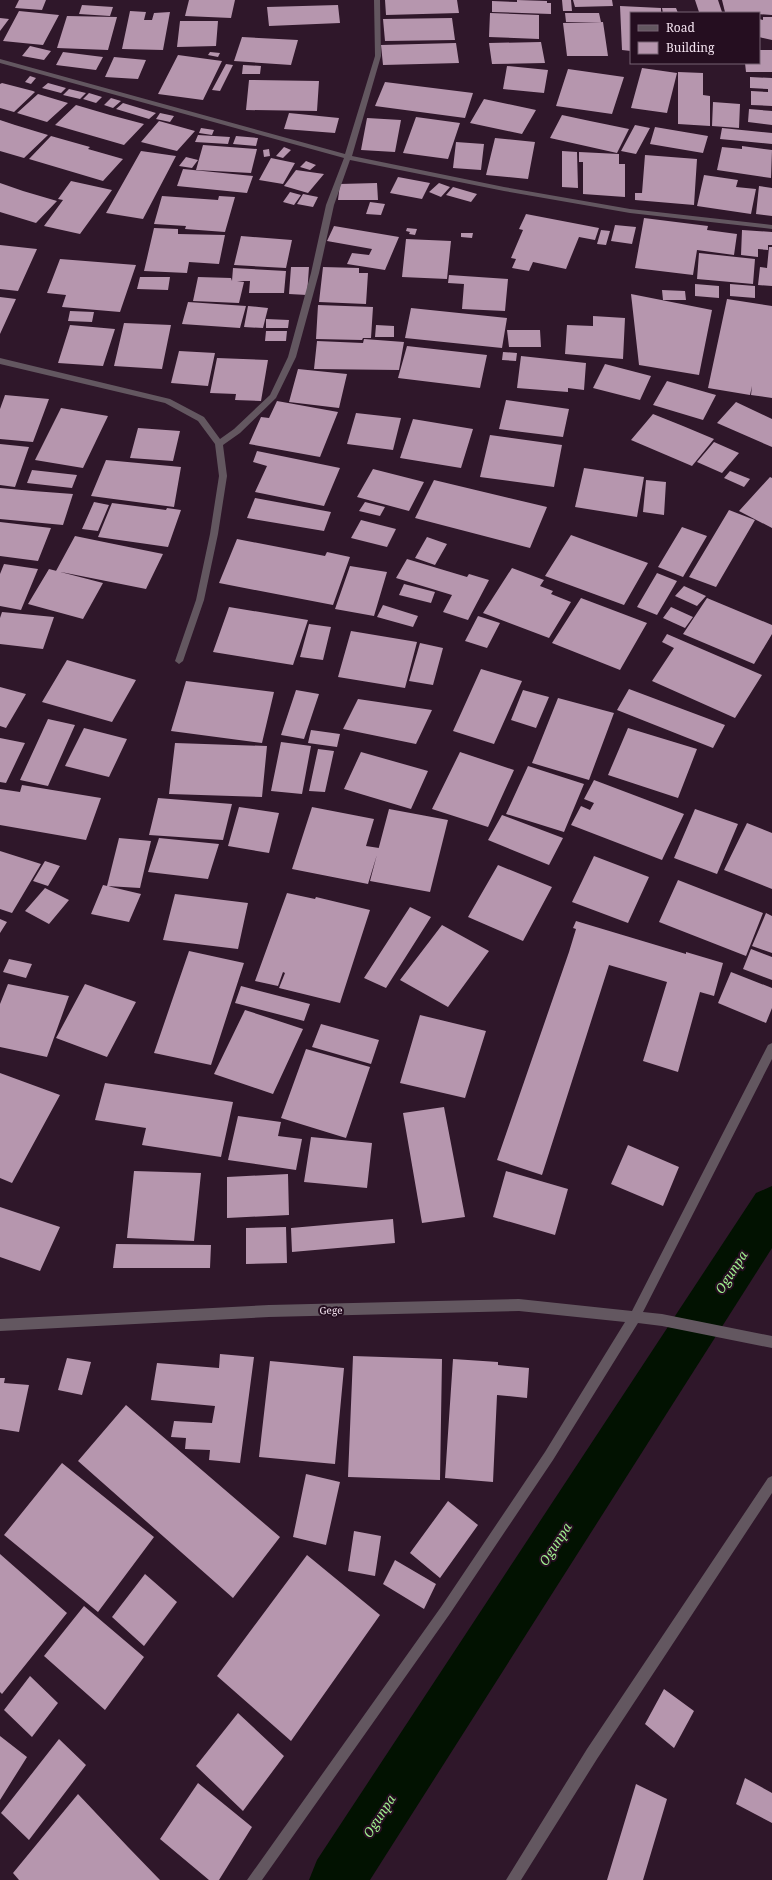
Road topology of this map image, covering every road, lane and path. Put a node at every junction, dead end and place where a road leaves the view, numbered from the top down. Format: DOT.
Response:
graph roads {
  1 [pos="377,0"];
  2 [pos="0,61"];
  3 [pos="348,158"];
  4 [pos="772,227"];
  5 [pos="0,361"];
  6 [pos="219,444"];
  7 [pos="179,661"];
  8 [pos="772,1048"];
  9 [pos="635,1317"];
  10 [pos="0,1325"];
  11 [pos="772,1342"];
  12 [pos="772,1482"];
  13 [pos="254,1880"];
  14 [pos="513,1880"];
  1 -- 3 [label="street"];
  2 -- 3 [label="street"];
  3 -- 4 [label="street"];
  3 -- 6 [label="street"];
  5 -- 6 [label="street"];
  6 -- 7 [label="street"];
  8 -- 9 [label="street"];
  9 -- 10 [label="street, Gege"];
  9 -- 11 [label="street, Gege"];
  9 -- 13 [label="street"];
  12 -- 14 [label="street"];
}
